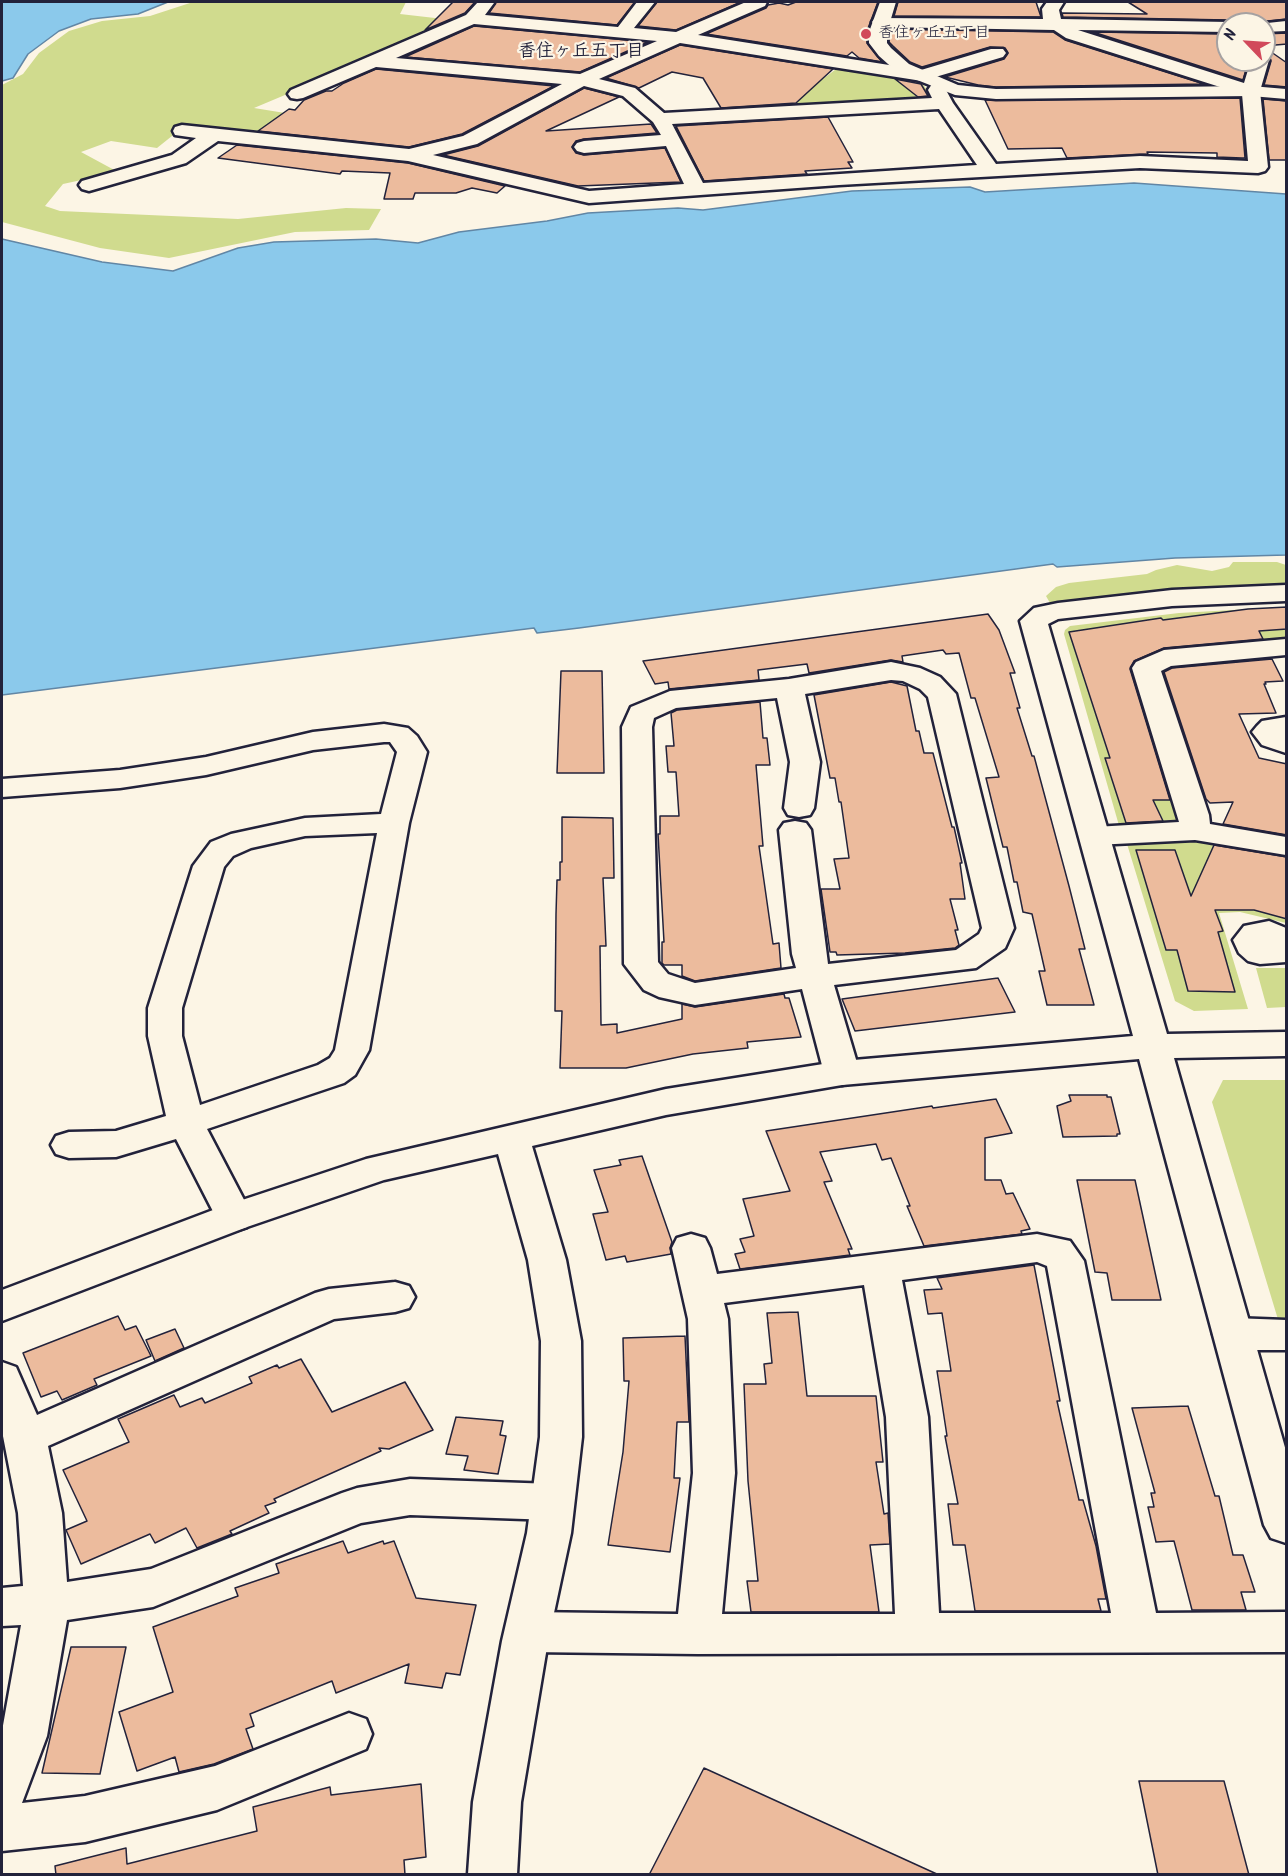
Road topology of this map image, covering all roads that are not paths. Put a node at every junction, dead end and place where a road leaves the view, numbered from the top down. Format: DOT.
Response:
graph roads {
  1 [pos="487,2"];
  2 [pos="647,2"];
  3 [pos="757,2"];
  4 [pos="888,2"];
  5 [pos="1056,2"];
  6 [pos="570,8"];
  7 [pos="472,19"];
  8 [pos="881,22"];
  9 [pos="552,26"];
  10 [pos="1058,26"];
  11 [pos="1216,27"];
  12 [pos="623,32"];
  13 [pos="675,37"];
  14 [pos="997,52"];
  15 [pos="372,61"];
  16 [pos="1257,72"];
  17 [pos="922,76"];
  18 [pos="582,80"];
  19 [pos="1251,91"];
  20 [pos="297,94"];
  21 [pos="942,94"];
  22 [pos="1287,94"];
  23 [pos="660,119"];
  24 [pos="182,131"];
  25 [pos="215,134"];
  26 [pos="673,140"];
  27 [pos="584,147"];
  28 [pos="408,155"];
  29 [pos="1279,165"];
  30 [pos="1258,167"];
  31 [pos="991,171"];
  32 [pos="88,185"];
  33 [pos="697,190"];
  34 [pos="1287,593"];
  35 [pos="1285,650"];
  36 [pos="789,688"];
  37 [pos="1287,726"];
  38 [pos="1287,744"];
  39 [pos="2,788"];
  40 [pos="394,823"];
  41 [pos="1195,831"];
  42 [pos="1095,836"];
  43 [pos="1287,846"];
  44 [pos="815,976"];
  45 [pos="1287,1044"];
  46 [pos="1153,1046"];
  47 [pos="842,1073"];
  48 [pos="186,1123"];
  49 [pos="512,1138"];
  50 [pos="69,1145"];
  51 [pos="234,1216"];
  52 [pos="691,1248"];
  53 [pos="880,1267"];
  54 [pos="701,1292"];
  55 [pos="395,1297"];
  56 [pos="2,1306"];
  57 [pos="1233,1334"];
  58 [pos="1287,1335"];
  59 [pos="2,1378"];
  60 [pos="25,1438"];
  61 [pos="553,1502"];
  62 [pos="1287,1525"];
  63 [pos="47,1604"];
  64 [pos="2,1607"];
  65 [pos="528,1632"];
  66 [pos="1137,1632"];
  67 [pos="1287,1632"];
  68 [pos="918,1633"];
  69 [pos="698,1634"];
  70 [pos="349,1734"];
  71 [pos="2,1795"];
  72 [pos="2,1828"];
  73 [pos="492,1875"];
  1 -- 7 [label="street"];
  2 -- 12 [label="street"];
  3 -- 13 [label="street"];
  4 -- 8 [label="street"];
  5 -- 10 [label="street"];
  6 -- 9 [label="street"];
  7 -- 9 [label="street"];
  7 -- 15 [label="street"];
  8 -- 10 [label="street"];
  8 -- 17 [label="street"];
  9 -- 12 [label="street"];
  10 -- 11 [label="street"];
  10 -- 19 [label="street"];
  12 -- 13 [label="street"];
  13 -- 17 [label="street"];
  13 -- 18 [label="street"];
  14 -- 17 [label="street"];
  15 -- 18 [label="street"];
  15 -- 20 [label="street"];
  16 -- 19 [label="street"];
  17 -- 21 [label="street"];
  18 -- 23 [label="street"];
  18 -- 28 [label="street"];
  19 -- 21 [label="street"];
  19 -- 22 [label="street"];
  19 -- 30 [label="street"];
  21 -- 23 [label="street"];
  21 -- 31 [label="street"];
  23 -- 26 [label="street"];
  24 -- 25 [label="street"];
  25 -- 28 [label="street"];
  25 -- 32 [label="street"];
  26 -- 27 [label="street"];
  26 -- 33 [label="street"];
  28 -- 33 [label="street"];
  29 -- 30 [label="street"];
  30 -- 31 [label="street"];
  31 -- 33 [label="street"];
  34 -- 42 [label="street"];
  35 -- 41 [label="street"];
  36 -- 44 [label="street"];
  36 -- 44 [label="street"];
  36 -- 44 [label="street"];
  37 -- 38 [label="street"];
  39 -- 40 [label="street"];
  40 -- 48 [label="street"];
  40 -- 48 [label="street"];
  41 -- 42 [label="street"];
  41 -- 43 [label="street"];
  42 -- 46 [label="street"];
  44 -- 47 [label="street"];
  45 -- 46 [label="street"];
  46 -- 47 [label="street"];
  46 -- 57 [label="street"];
  47 -- 49 [label="street"];
  48 -- 50 [label="street"];
  48 -- 51 [label="street"];
  49 -- 51 [label="street"];
  49 -- 61 [label="street"];
  51 -- 56 [label="street"];
  52 -- 54 [label="street"];
  53 -- 54 [label="street"];
  53 -- 66 [label="street"];
  53 -- 68 [label="street"];
  54 -- 69 [label="street"];
  55 -- 60 [label="street"];
  57 -- 58 [label="street"];
  57 -- 62 [label="street"];
  59 -- 60 [label="street"];
  60 -- 63 [label="street"];
  61 -- 63 [label="street"];
  61 -- 65 [label="street"];
  63 -- 64 [label="street"];
  63 -- 71 [label="street"];
  65 -- 69 [label="street"];
  65 -- 73 [label="street"];
  66 -- 67 [label="street"];
  66 -- 68 [label="street"];
  68 -- 69 [label="street"];
  70 -- 72 [label="street"];
}
